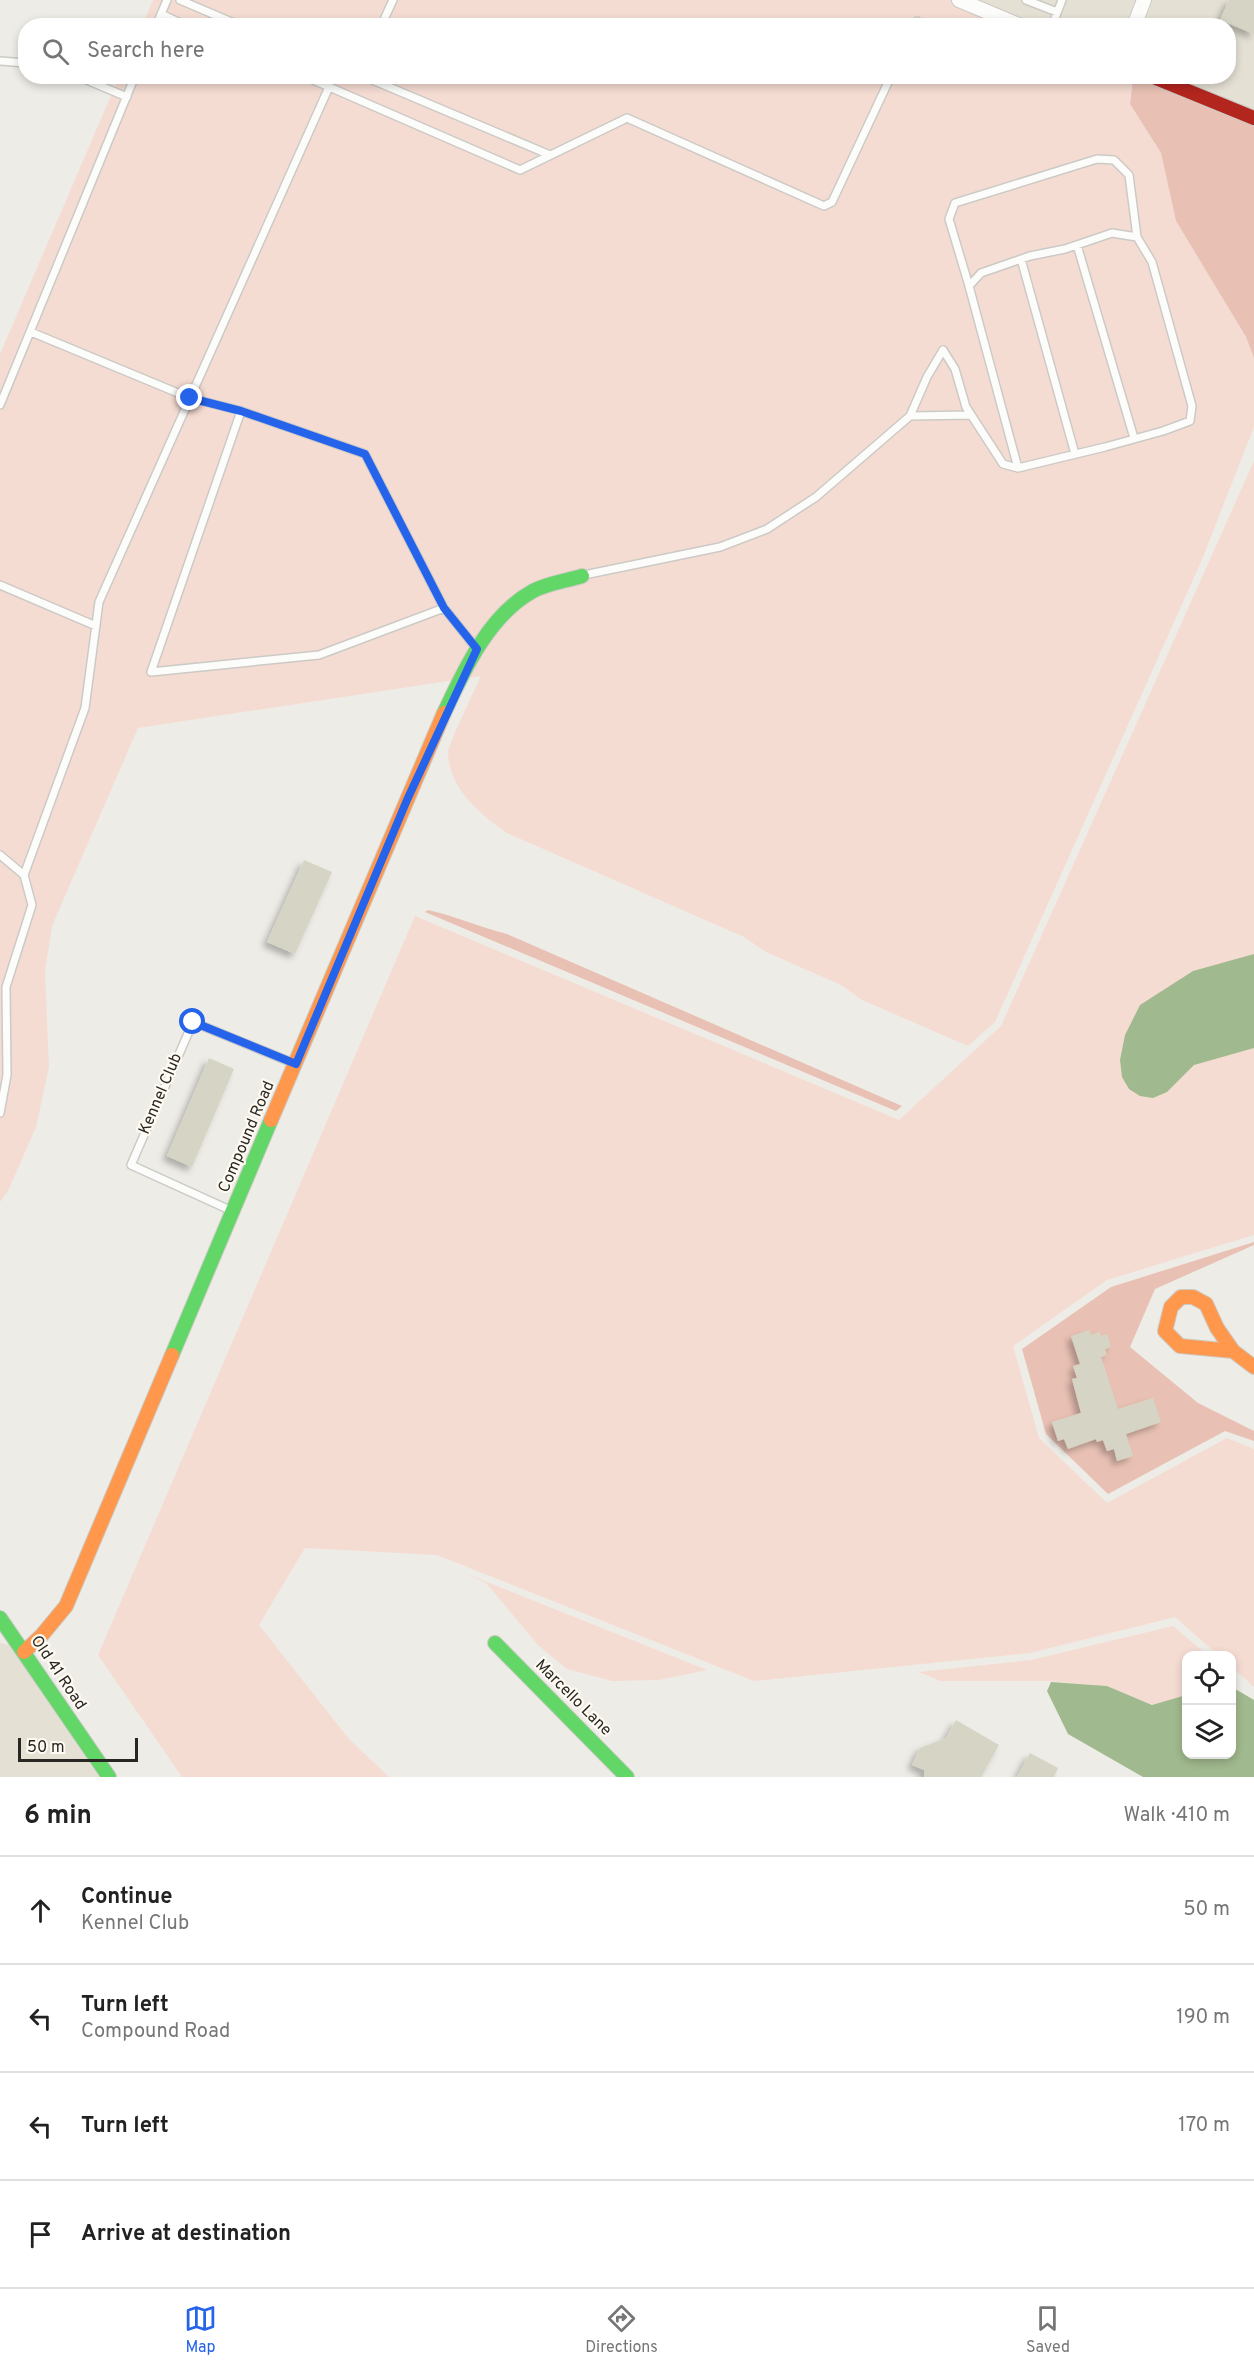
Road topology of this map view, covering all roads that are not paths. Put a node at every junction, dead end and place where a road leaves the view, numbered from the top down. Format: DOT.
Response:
graph roads {
  1 [pos="167,0"];
  2 [pos="180,0"];
  3 [pos="393,0"];
  4 [pos="959,0"];
  5 [pos="1026,0"];
  6 [pos="1062,0"];
  7 [pos="1144,0"];
  8 [pos="1057,12"];
  9 [pos="161,14"];
  10 [pos="159,18"];
  11 [pos="170,18"];
  12 [pos="222,18"];
  13 [pos="385,18"];
  14 [pos="1002,18"];
  15 [pos="1055,18"];
  16 [pos="1137,18"];
  17 [pos="0,61"];
  18 [pos="18,62"];
  19 [pos="95,84"];
  20 [pos="132,84"];
  21 [pos="322,84"];
  22 [pos="382,84"];
  23 [pos="887,84"];
  24 [pos="1171,84"];
  25 [pos="329,87"];
  26 [pos="127,97"];
  27 [pos="1254,118"];
  28 [pos="550,155"];
  29 [pos="1137,237"];
  30 [pos="1077,244"];
  31 [pos="1021,259"];
  32 [pos="969,286"];
  33 [pos="31,332"];
  34 [pos="190,398"];
  35 [pos="0,405"];
  36 [pos="241,411"];
  37 [pos="971,415"];
  38 [pos="910,416"];
  39 [pos="1134,438"];
  40 [pos="1075,454"];
  41 [pos="1017,468"];
  42 [pos="582,576"];
  43 [pos="0,585"];
  44 [pos="444,608"];
  45 [pos="96,626"];
  46 [pos="477,649"];
  47 [pos="0,855"];
  48 [pos="24,875"];
  49 [pos="296,1064"];
  50 [pos="0,1113"];
  51 [pos="233,1211"];
  52 [pos="1233,1351"];
  53 [pos="1254,1366"];
  54 [pos="0,1618"];
  55 [pos="495,1643"];
  56 [pos="24,1652"];
  57 [pos="110,1777"];
  58 [pos="627,1777"];
  1 -- 9 [label="lane"];
  2 -- 12 [label="lane"];
  3 -- 13 [label="lane"];
  4 -- 14 [label="street"];
  5 -- 8 [label="lane"];
  6 -- 8 [label="lane"];
  7 -- 16 [label="street"];
  8 -- 15 [label="lane"];
  9 -- 10 [label="lane"];
  9 -- 11 [label="lane"];
  17 -- 18 [label="lane"];
  19 -- 26 [label="lane"];
  20 -- 26 [label="lane"];
  21 -- 25 [label="lane"];
  22 -- 28 [label="lane"];
  23 -- 28 [label="lane"];
  24 -- 27 [label="street"];
  25 -- 28 [label="lane"];
  25 -- 34 [label="lane"];
  26 -- 33 [label="lane"];
  29 -- 30 [label="lane"];
  29 -- 32 [label="lane"];
  29 -- 39 [label="lane"];
  30 -- 31 [label="lane"];
  30 -- 39 [label="lane"];
  31 -- 32 [label="lane"];
  31 -- 40 [label="lane"];
  32 -- 41 [label="lane"];
  33 -- 34 [label="lane"];
  33 -- 35 [label="lane"];
  34 -- 36 [label="lane"];
  34 -- 45 [label="lane"];
  36 -- 44 [label="lane"];
  36 -- 44 [label="lane"];
  37 -- 38 [label="lane"];
  37 -- 38 [label="lane"];
  37 -- 41 [label="lane"];
  38 -- 42 [label="lane"];
  39 -- 40 [label="lane"];
  40 -- 41 [label="lane"];
  42 -- 46 [label="street, Compound Road"];
  43 -- 45 [label="lane"];
  44 -- 46 [label="lane"];
  45 -- 48 [label="lane"];
  46 -- 49 [label="street, Compound Road"];
  47 -- 48 [label="lane"];
  48 -- 50 [label="lane"];
  49 -- 51 [label="street, Compound Road"];
  49 -- 51 [label="lane, Kennel Club"];
  51 -- 56 [label="street, Compound Road"];
  52 -- 52 [label="street"];
  52 -- 53 [label="street"];
  54 -- 56 [label="street, Old 41 Road"];
  55 -- 58 [label="street, Marcello Lane"];
  56 -- 57 [label="street, Old 41 Road"];
}
